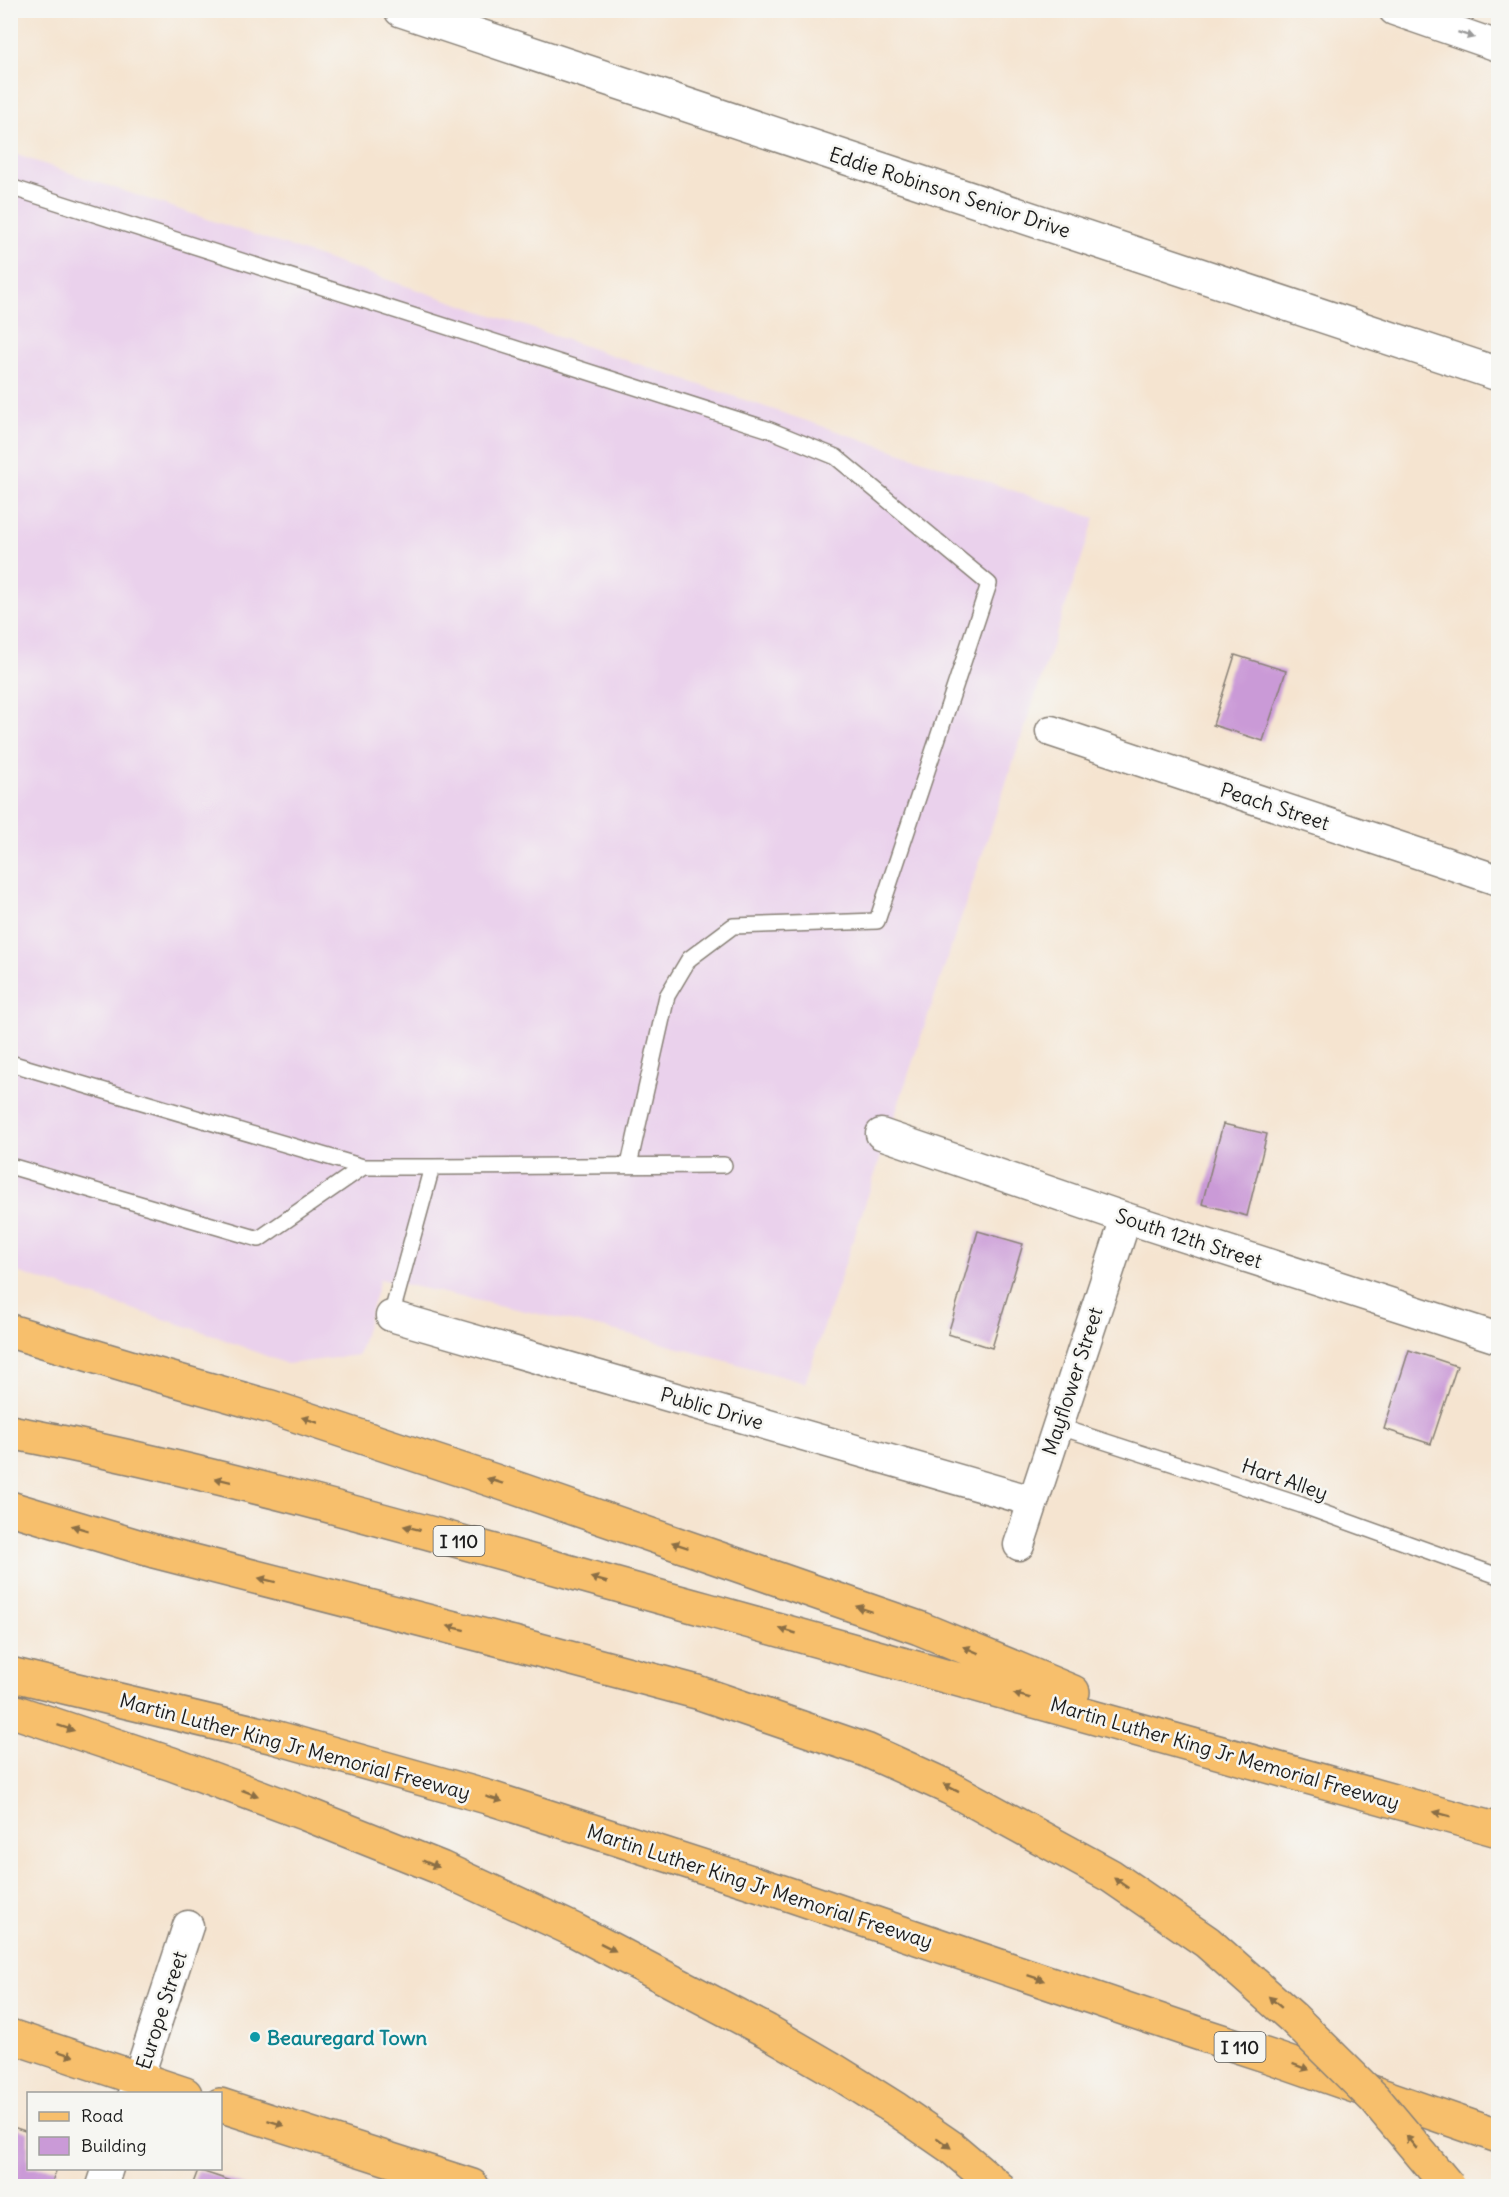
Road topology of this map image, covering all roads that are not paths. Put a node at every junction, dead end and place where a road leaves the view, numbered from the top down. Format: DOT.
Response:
graph roads {
  1 [pos="401,10"];
  2 [pos="1394,10"];
  3 [pos="1498,45"];
  4 [pos="10,187"];
  5 [pos="1498,374"];
  6 [pos="1052,731"];
  7 [pos="1498,880"];
  8 [pos="10,1063"];
  9 [pos="881,1134"];
  10 [pos="724,1165"];
  11 [pos="10,1166"];
  12 [pos="629,1166"];
  13 [pos="363,1167"];
  14 [pos="432,1167"];
  15 [pos="1126,1218"];
  16 [pos="391,1316"];
  17 [pos="10,1330"];
  18 [pos="1498,1338"];
  19 [pos="1057,1426"];
  20 [pos="10,1432"];
  21 [pos="1032,1500"];
  22 [pos="10,1508"];
  23 [pos="1019,1545"];
  24 [pos="1498,1576"];
  25 [pos="10,1674"];
  26 [pos="10,1710"];
  27 [pos="1199,1745"];
  28 [pos="1498,1830"];
  29 [pos="188,1926"];
  30 [pos="10,2036"];
  31 [pos="136,2086"];
  32 [pos="173,2092"];
  33 [pos="222,2106"];
  34 [pos="1498,2136"];
  35 [pos="108,2170"];
  36 [pos="102,2187"];
  37 [pos="472,2187"];
  38 [pos="998,2187"];
  39 [pos="1448,2187"];
  1 -- 5 [label="street, Eddie Robinson Senior Drive"];
  2 -- 3 [label="street, one-way"];
  4 -- 12 [label="lane"];
  6 -- 7 [label="street, Peach Street"];
  8 -- 13 [label="lane"];
  9 -- 15 [label="street, South 12th Street"];
  10 -- 12 [label="lane"];
  11 -- 13 [label="lane"];
  12 -- 14 [label="lane"];
  13 -- 14 [label="lane"];
  14 -- 16 [label="lane"];
  15 -- 18 [label="street, South 12th Street"];
  15 -- 19 [label="street, Mayflower Street"];
  16 -- 21 [label="street, Public Drive"];
  27 -- 17 [label="main road, one-way"];
  19 -- 21 [label="street, Mayflower Street"];
  19 -- 24 [label="lane, Hart Alley"];
  27 -- 20 [label="main road, Martin Luther King Jr Memorial Freeway / I 110, one-way"];
  21 -- 23 [label="street, Mayflower Street"];
  39 -- 22 [label="main road, one-way, bridge"];
  25 -- 34 [label="main road, Martin Luther King Jr Memorial Freeway / I 110, one-way, bridge"];
  26 -- 38 [label="main road, one-way"];
  28 -- 27 [label="main road, Martin Luther King Jr Memorial Freeway / I 110, one-way"];
  29 -- 31 [label="street, Europe Street"];
  30 -- 31 [label="main road, one-way"];
  31 -- 32 [label="main road"];
  33 -- 37 [label="main road, one-way"];
  35 -- 36 [label="street"];
}
